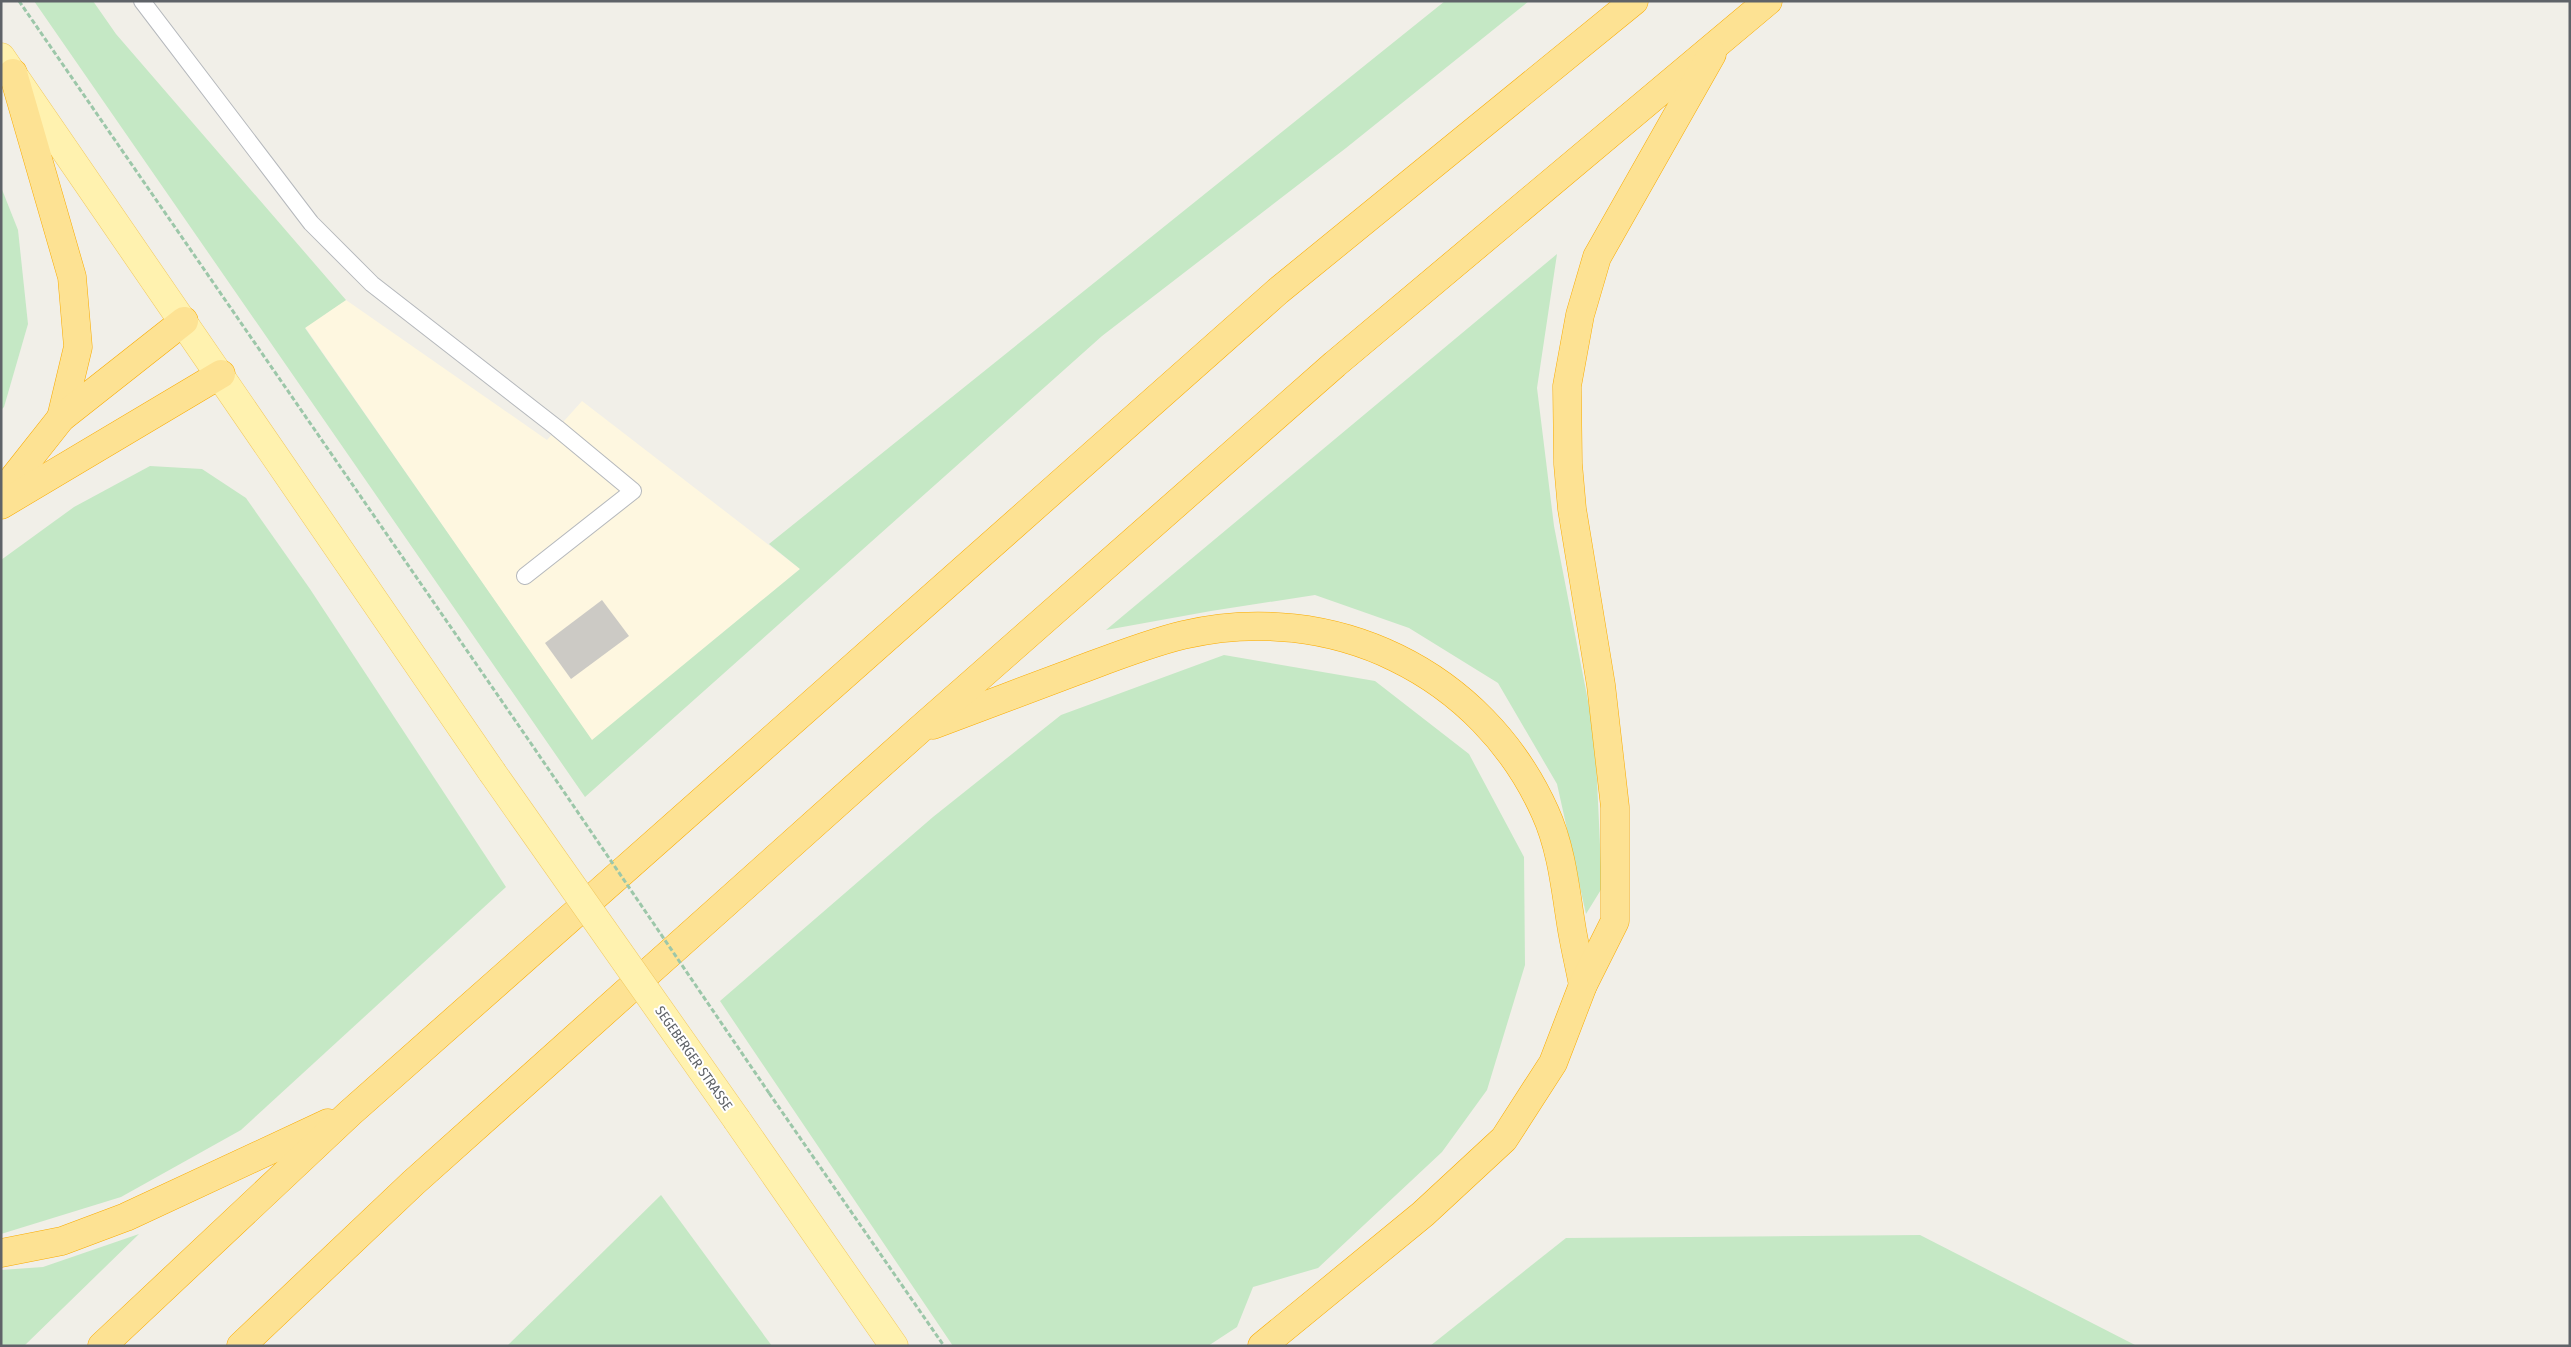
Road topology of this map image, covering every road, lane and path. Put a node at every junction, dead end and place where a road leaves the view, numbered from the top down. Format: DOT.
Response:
graph roads {
  1 [pos="19,1"];
  2 [pos="142,1"];
  3 [pos="1634,1"];
  4 [pos="1768,1"];
  5 [pos="1721,38"];
  6 [pos="7,65"];
  7 [pos="184,321"];
  8 [pos="220,374"];
  9 [pos="61,418"];
  10 [pos="1,494"];
  11 [pos="1,505"];
  12 [pos="524,576"];
  13 [pos="918,731"];
  14 [pos="1583,985"];
  15 [pos="350,1113"];
  16 [pos="1,1253"];
  17 [pos="102,1346"];
  18 [pos="241,1346"];
  19 [pos="894,1346"];
  20 [pos="944,1346"];
  21 [pos="1262,1346"];
  1 -- 20 [label="path, bridge"];
  2 -- 12 [label="lane"];
  3 -- 15 [label="highway"];
  4 -- 5 [label="highway"];
  5 -- 13 [label="highway"];
  5 -- 14 [label="highway"];
  6 -- 7 [label="main road, SEGEBERGER STRASSE"];
  6 -- 9 [label="highway"];
  7 -- 8 [label="main road, SEGEBERGER STRASSE"];
  7 -- 9 [label="highway"];
  8 -- 11 [label="highway"];
  8 -- 19 [label="main road, SEGEBERGER STRASSE, bridge"];
  9 -- 10 [label="highway"];
  13 -- 14 [label="highway"];
  13 -- 18 [label="highway"];
  14 -- 21 [label="highway"];
  15 -- 16 [label="highway"];
  15 -- 17 [label="highway"];
}
